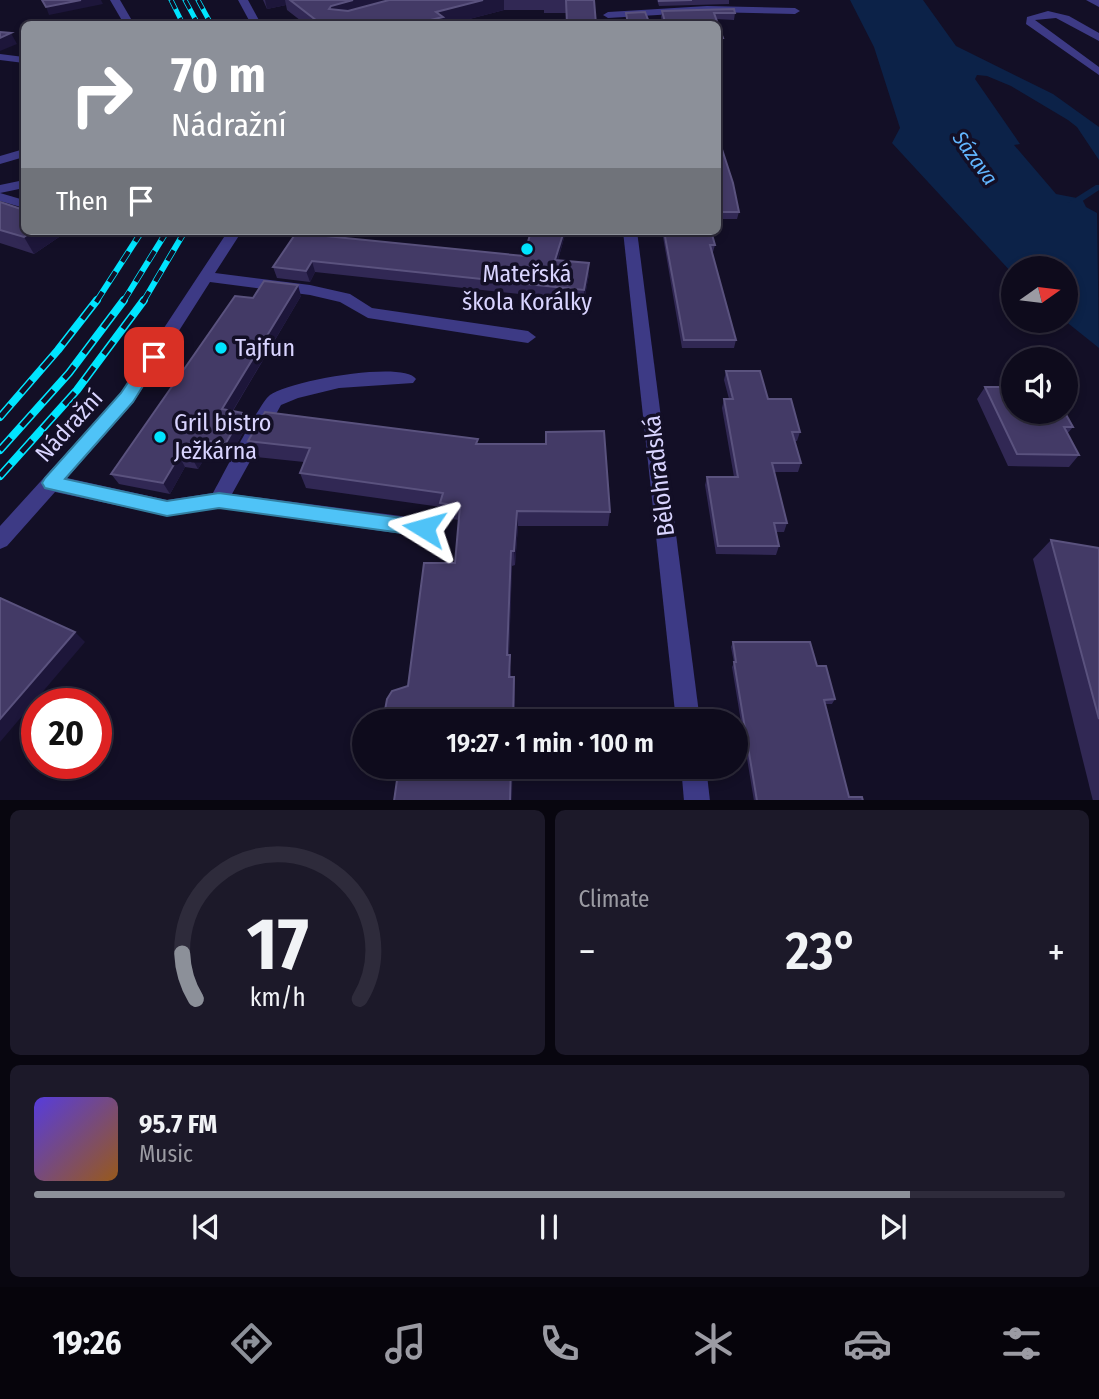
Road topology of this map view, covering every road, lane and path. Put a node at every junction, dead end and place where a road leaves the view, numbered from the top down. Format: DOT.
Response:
graph roads {
  1 [pos="115,0"];
  2 [pos="243,0"];
  3 [pos="607,0"];
  4 [pos="1091,0"];
  5 [pos="1099,4"];
  6 [pos="795,11"];
  7 [pos="608,20"];
  8 [pos="127,21"];
  9 [pos="254,21"];
  10 [pos="1099,38"];
  11 [pos="0,57"];
  12 [pos="21,60"];
  13 [pos="1099,72"];
  14 [pos="21,154"];
  15 [pos="0,160"];
  16 [pos="21,185"];
  17 [pos="0,189"];
  18 [pos="0,197"];
  19 [pos="21,203"];
  20 [pos="232,235"];
  21 [pos="630,235"];
  22 [pos="207,276"];
  23 [pos="528,337"];
  24 [pos="407,379"];
  25 [pos="51,483"];
  26 [pos="219,500"];
  27 [pos="424,528"];
  28 [pos="0,540"];
  29 [pos="687,709"];
  30 [pos="695,779"];
  31 [pos="697,800"];
  1 -- 8 [label="street"];
  2 -- 9 [label="street"];
  3 -- 7 [label="street"];
  4 -- 5 [label="street"];
  6 -- 7 [label="street"];
  10 -- 13 [label="street"];
  11 -- 12 [label="street"];
  14 -- 15 [label="street"];
  16 -- 17 [label="street"];
  18 -- 19 [label="street"];
  20 -- 22 [label="street, Nádražní"];
  21 -- 29 [label="street, Bělohradská"];
  22 -- 23 [label="street"];
  22 -- 25 [label="street, Nádražní"];
  24 -- 26 [label="street"];
  25 -- 26 [label="street"];
  25 -- 28 [label="street, Nádražní"];
  26 -- 27 [label="street"];
  30 -- 31 [label="street"];
}
